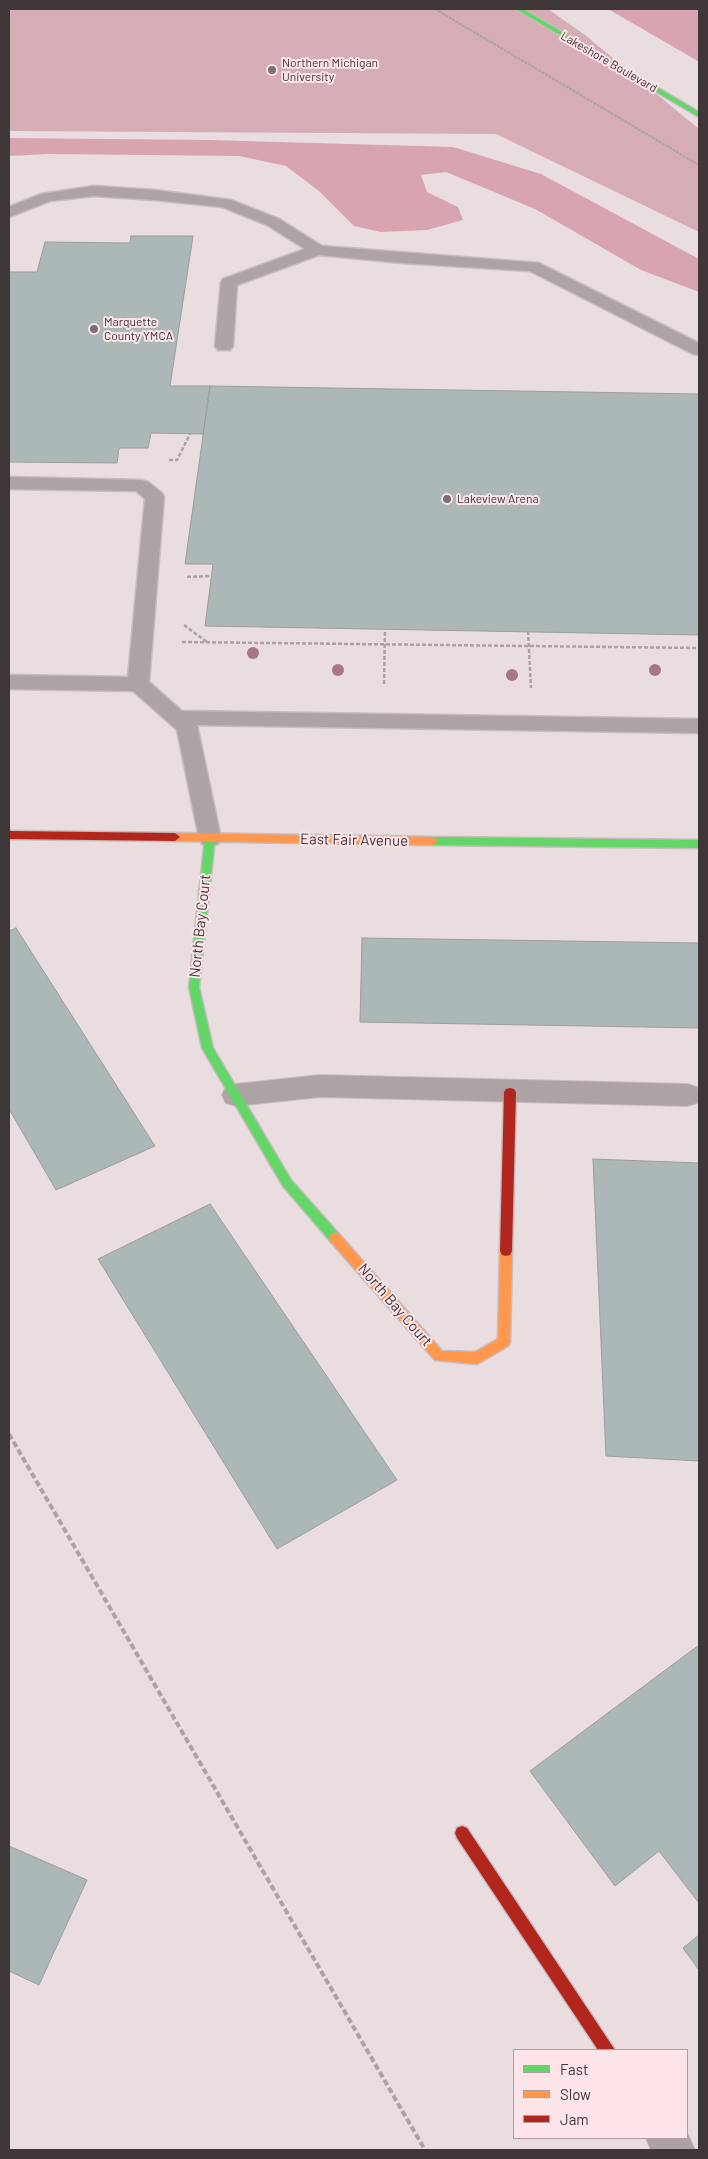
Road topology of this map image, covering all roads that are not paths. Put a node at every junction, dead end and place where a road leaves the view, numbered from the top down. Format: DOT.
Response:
graph roads {
  1 [pos="519,9"];
  2 [pos="699,115"];
  3 [pos="9,212"];
  4 [pos="318,250"];
  5 [pos="224,346"];
  6 [pos="699,350"];
  7 [pos="9,483"];
  8 [pos="9,682"];
  9 [pos="138,684"];
  10 [pos="176,718"];
  11 [pos="699,726"];
  12 [pos="9,834"];
  13 [pos="210,838"];
  14 [pos="699,844"];
  15 [pos="510,1092"];
  16 [pos="236,1095"];
  17 [pos="687,1095"];
  18 [pos="462,1833"];
  19 [pos="607,2049"];
  20 [pos="667,2139"];
  21 [pos="675,2150"];
  1 -- 2 [label="street, Lakeshore Boulevard"];
  3 -- 4 [label="lane"];
  4 -- 5 [label="lane"];
  4 -- 6 [label="lane"];
  7 -- 9 [label="lane"];
  8 -- 9 [label="lane"];
  9 -- 10 [label="lane"];
  10 -- 11 [label="lane"];
  10 -- 13 [label="lane"];
  12 -- 13 [label="street, East Fair Avenue"];
  13 -- 14 [label="street, East Fair Avenue"];
  13 -- 16 [label="street, North Bay Court"];
  15 -- 16 [label="street"];
  15 -- 16 [label="street, North Bay Court"];
  15 -- 17 [label="street"];
  18 -- 19 [label="street"];
  20 -- 21 [label="street"];
}
